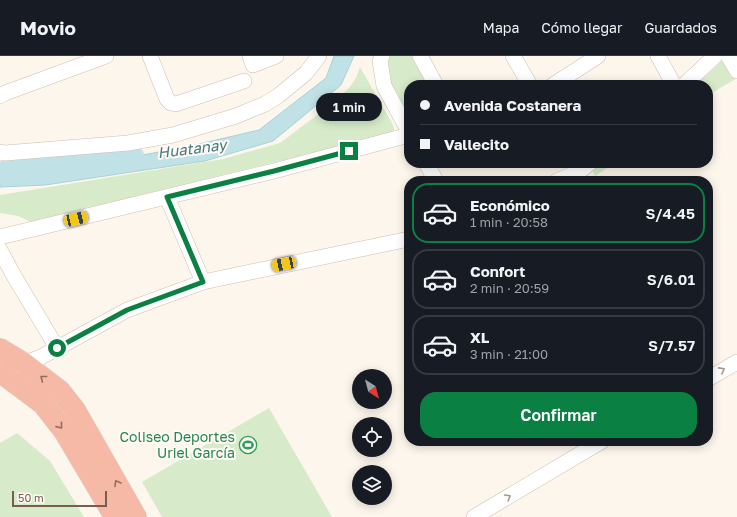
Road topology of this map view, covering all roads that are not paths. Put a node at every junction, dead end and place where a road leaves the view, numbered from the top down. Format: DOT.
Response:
graph roads {
  1 [pos="106,56"];
  2 [pos="150,56"];
  3 [pos="250,56"];
  4 [pos="276,56"];
  5 [pos="320,56"];
  6 [pos="382,56"];
  7 [pos="420,56"];
  8 [pos="513,56"];
  9 [pos="598,56"];
  10 [pos="658,56"];
  11 [pos="715,56"];
  12 [pos="728,56"];
  13 [pos="737,71"];
  14 [pos="433,80"];
  15 [pos="527,80"];
  16 [pos="561,80"];
  17 [pos="671,80"];
  18 [pos="689,80"];
  19 [pos="244,81"];
  20 [pos="0,96"];
  21 [pos="404,123"];
  22 [pos="404,136"];
  23 [pos="0,152"];
  24 [pos="583,169"];
  25 [pos="568,176"];
  26 [pos="167,197"];
  27 [pos="0,237"];
  28 [pos="404,240"];
  29 [pos="0,250"];
  30 [pos="7,276"];
  31 [pos="203,282"];
  32 [pos="57,348"];
  33 [pos="0,349"];
  34 [pos="737,362"];
  35 [pos="25,364"];
  36 [pos="4,375"];
  37 [pos="713,375"];
  38 [pos="594,446"];
  39 [pos="115,517"];
  40 [pos="136,517"];
  41 [pos="474,517"];
  1 -- 20 [label="street"];
  2 -- 19 [label="street"];
  3 -- 4 [label="street"];
  5 -- 23 [label="street"];
  6 -- 21 [label="street"];
  7 -- 14 [label="street"];
  8 -- 15 [label="street"];
  9 -- 16 [label="street"];
  10 -- 17 [label="street"];
  11 -- 18 [label="street"];
  12 -- 13 [label="street"];
  22 -- 26 [label="street"];
  24 -- 25 [label="street"];
  26 -- 27 [label="street"];
  26 -- 31 [label="street"];
  28 -- 31 [label="street"];
  29 -- 30 [label="street"];
  30 -- 32 [label="street"];
  31 -- 32 [label="street"];
  32 -- 35 [label="street"];
  33 -- 35 [label="highway"];
  37 -- 34 [label="street, one-way"];
  35 -- 36 [label="street"];
  40 -- 35 [label="highway, one-way"];
  36 -- 39 [label="highway, one-way"];
  41 -- 38 [label="street, one-way"];
}
